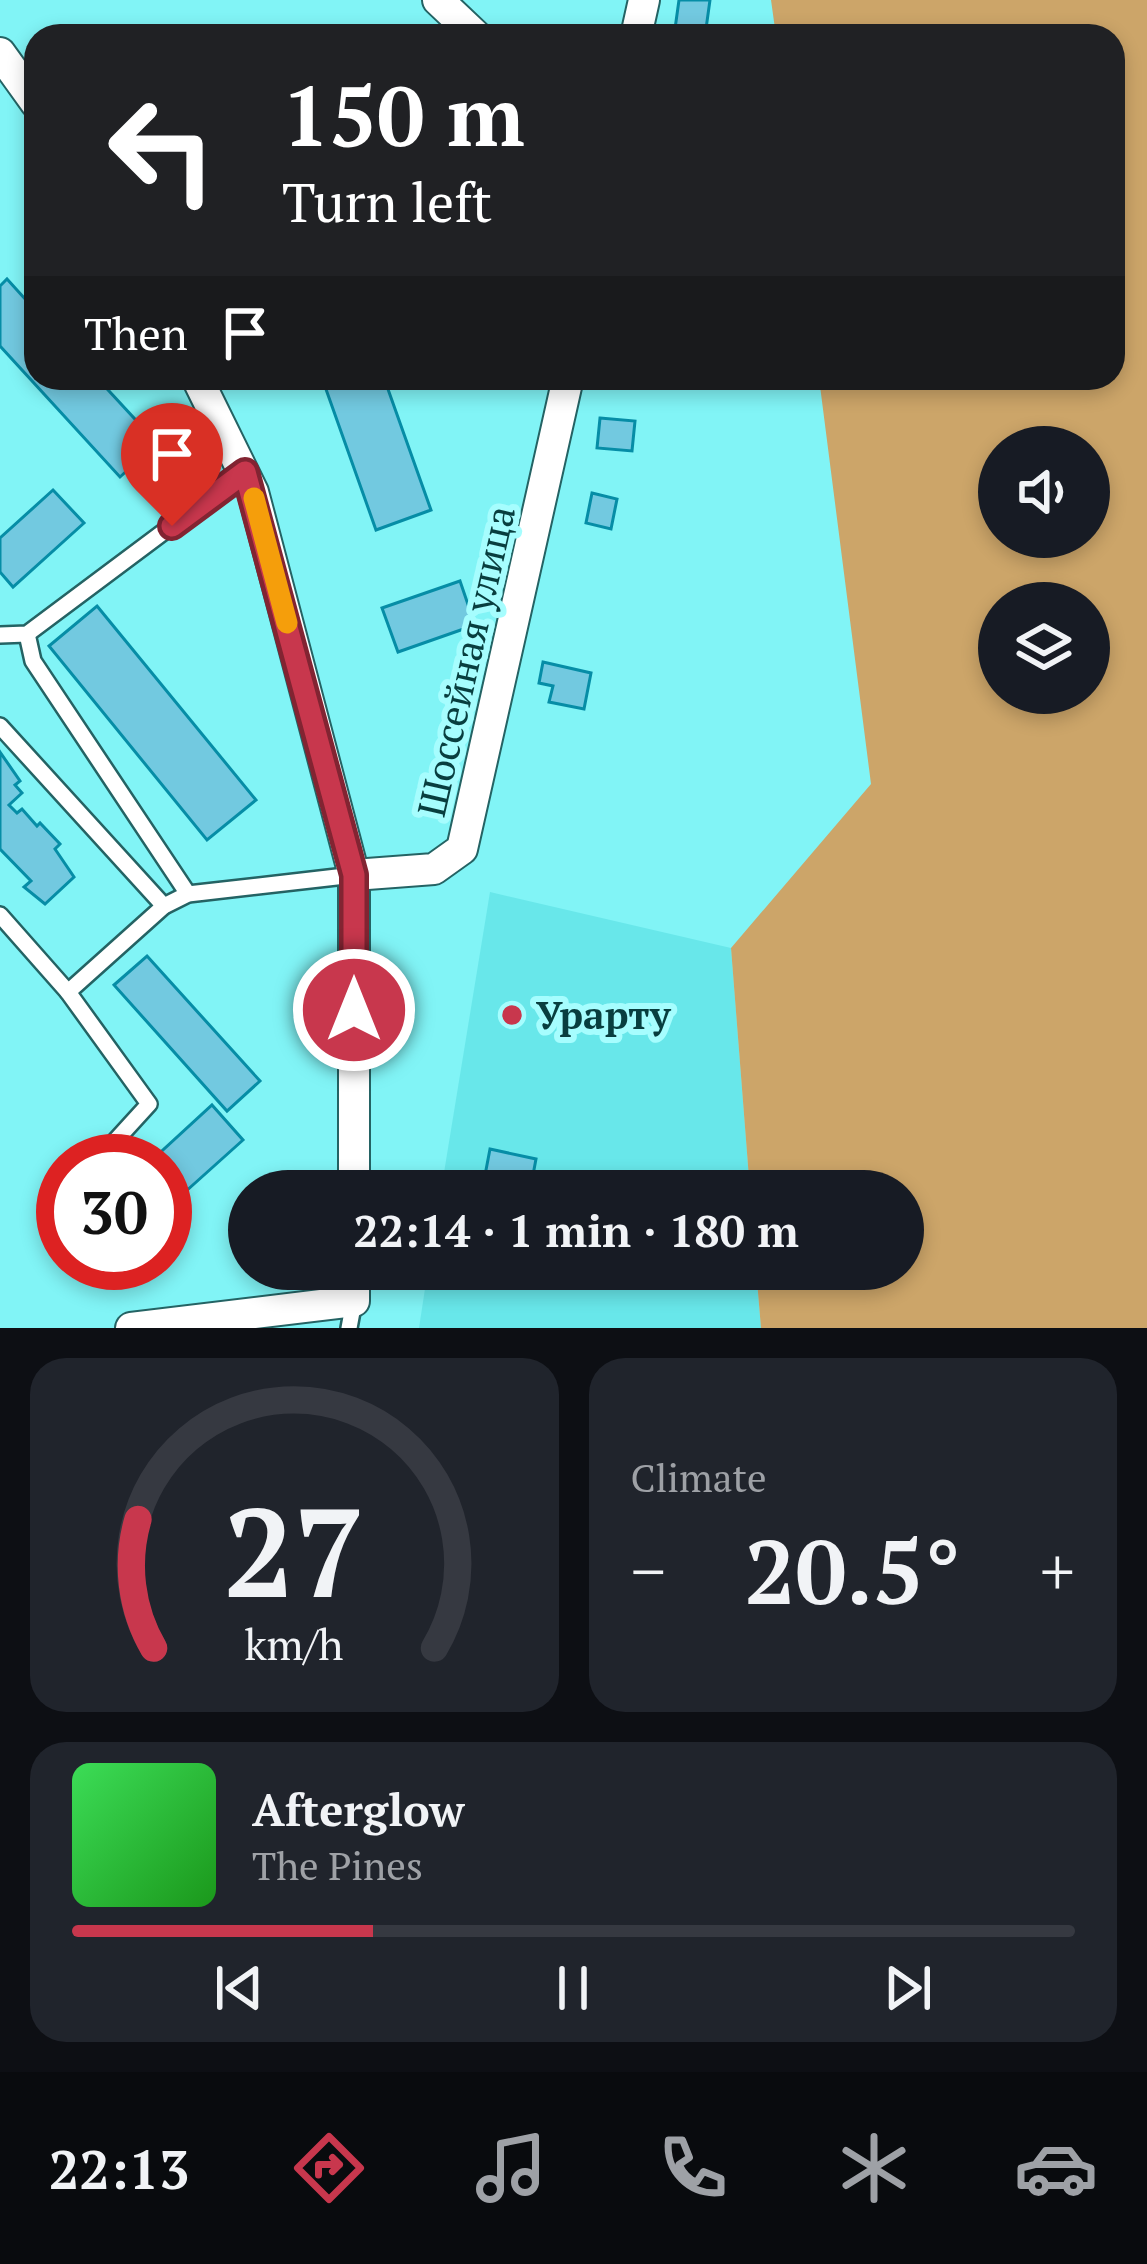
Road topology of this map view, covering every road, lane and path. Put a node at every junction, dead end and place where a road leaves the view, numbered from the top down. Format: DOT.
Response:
graph roads {
  1 [pos="438,0"];
  2 [pos="463,24"];
  3 [pos="0,53"];
  4 [pos="24,86"];
  5 [pos="203,390"];
  6 [pos="565,390"];
  7 [pos="245,472"];
  8 [pos="28,634"];
  9 [pos="0,635"];
  10 [pos="0,726"];
  11 [pos="354,875"];
  12 [pos="188,894"];
  13 [pos="164,906"];
  14 [pos="0,915"];
  15 [pos="68,992"];
  16 [pos="122,1134"];
  17 [pos="354,1170"];
  18 [pos="351,1314"];
  19 [pos="131,1328"];
  1 -- 2 [label="street"];
  3 -- 4 [label="street"];
  5 -- 7 [label="street"];
  6 -- 11 [label="street, Шоссейная улица"];
  7 -- 8 [label="lane"];
  7 -- 11 [label="street"];
  8 -- 9 [label="lane"];
  8 -- 12 [label="lane"];
  10 -- 13 [label="lane"];
  11 -- 12 [label="lane"];
  11 -- 17 [label="street"];
  12 -- 13 [label="lane"];
  13 -- 15 [label="lane"];
  14 -- 15 [label="lane"];
  15 -- 16 [label="lane"];
  18 -- 19 [label="street"];
}
